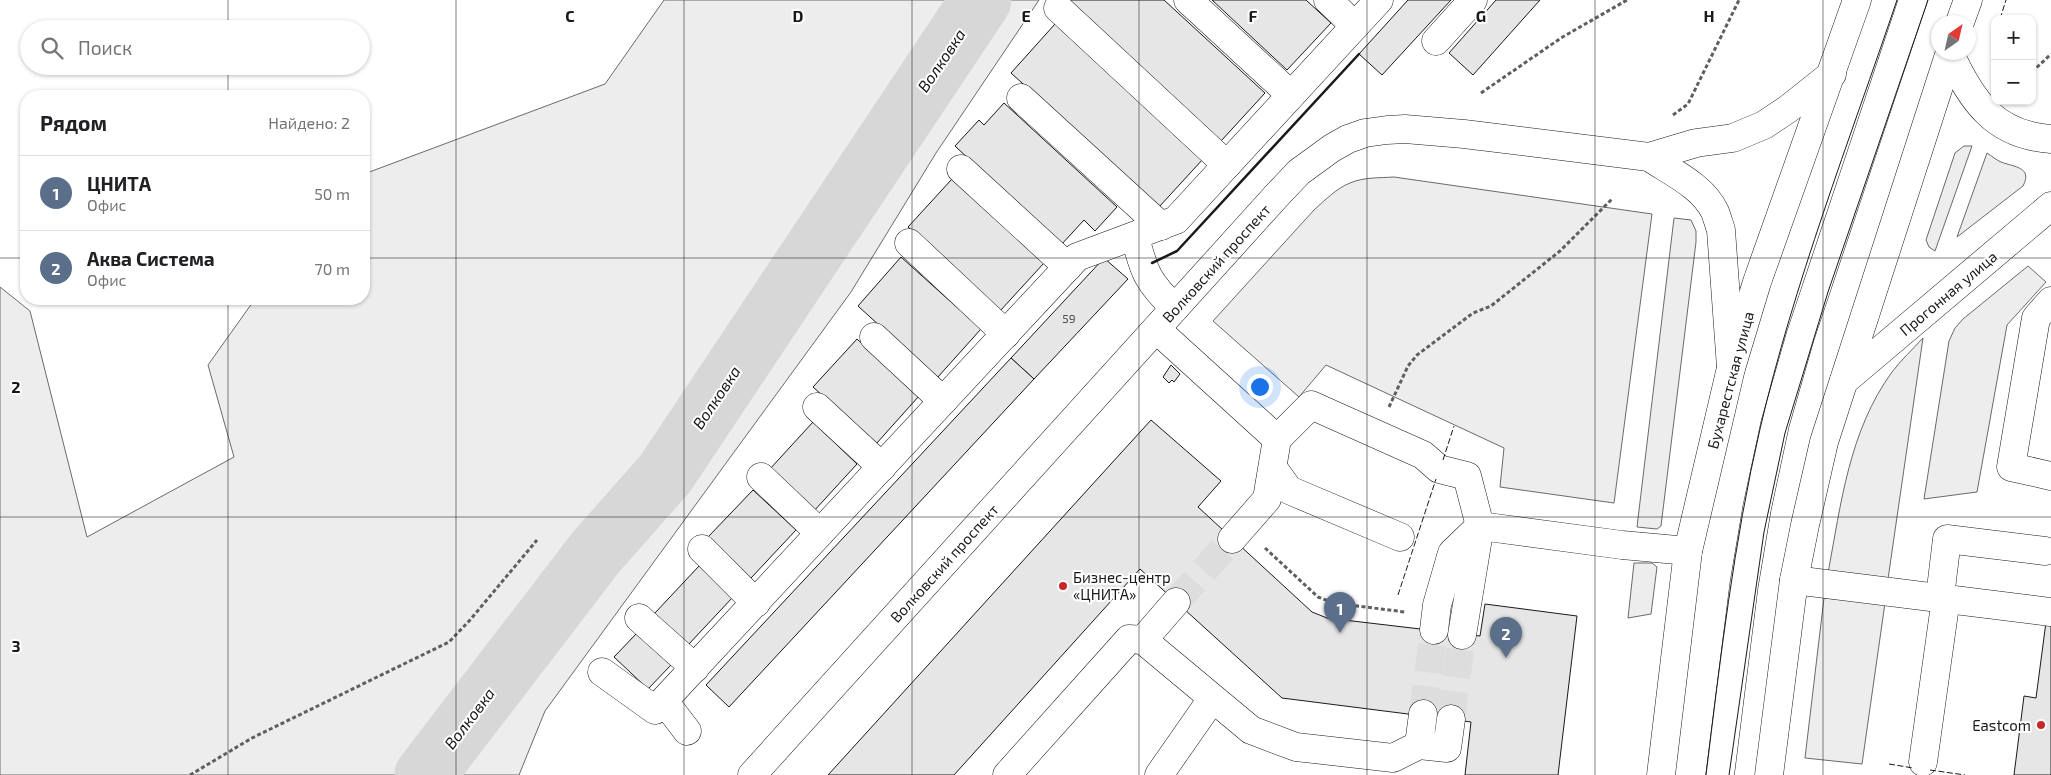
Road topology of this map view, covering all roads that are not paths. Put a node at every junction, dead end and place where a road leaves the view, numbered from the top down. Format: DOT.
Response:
graph roads {
  1 [pos="1188,0"];
  2 [pos="1328,0"];
  3 [pos="1379,0"];
  4 [pos="1473,0"];
  5 [pos="1857,0"];
  6 [pos="1913,0"];
  7 [pos="1968,0"];
  8 [pos="1058,8"];
  9 [pos="1963,15"];
  10 [pos="1355,26"];
  11 [pos="1436,41"];
  12 [pos="1948,60"];
  13 [pos="1953,60"];
  14 [pos="1832,74"];
  15 [pos="1291,95"];
  16 [pos="1021,98"];
  17 [pos="2051,139"];
  18 [pos="1649,157"];
  19 [pos="1226,165"];
  20 [pos="961,169"];
  21 [pos="2051,206"];
  22 [pos="1161,226"];
  23 [pos="1135,237"];
  24 [pos="909,243"];
  25 [pos="1068,267"];
  26 [pos="2051,301"];
  27 [pos="1174,308"];
  28 [pos="1156,329"];
  29 [pos="1006,334"];
  30 [pos="874,336"];
  31 [pos="1731,368"];
  32 [pos="1844,381"];
  33 [pos="944,401"];
  34 [pos="817,407"];
  35 [pos="1277,439"];
  36 [pos="882,468"];
  37 [pos="1274,468"];
  38 [pos="2051,476"];
  39 [pos="761,477"];
  40 [pos="1480,526"];
  41 [pos="820,533"];
  42 [pos="1237,533"];
  43 [pos="1400,537"];
  44 [pos="702,549"];
  45 [pos="1688,551"];
  46 [pos="2045,551"];
  47 [pos="1794,580"];
  48 [pos="1943,598"];
  49 [pos="1176,602"];
  50 [pos="756,603"];
  51 [pos="2051,612"];
  52 [pos="639,618"];
  53 [pos="1435,623"];
  54 [pos="1462,635"];
  55 [pos="1143,640"];
  56 [pos="695,668"];
  57 [pos="602,672"];
  58 [pos="1212,698"];
  59 [pos="664,701"];
  60 [pos="1423,714"];
  61 [pos="1451,719"];
  62 [pos="687,732"];
  63 [pos="1416,746"];
  64 [pos="1923,762"];
  65 [pos="752,775"];
  66 [pos="1006,775"];
  67 [pos="1159,775"];
  68 [pos="1410,775"];
  69 [pos="1661,775"];
  70 [pos="1720,775"];
  71 [pos="1768,775"];
  1 -- 15 [label="street"];
  2 -- 10 [label="street"];
  3 -- 10 [label="street"];
  4 -- 11 [label="street"];
  5 -- 14 [label="street, Бухарестская улица"];
  6 -- 70 [label="street"];
  7 -- 9 [label="street"];
  8 -- 19 [label="street"];
  10 -- 15 [label="street"];
  12 -- 32 [label="street"];
  13 -- 17 [label="street"];
  14 -- 18 [label="street, Волковский проспект"];
  14 -- 31 [label="street, Бухарестская улица"];
  15 -- 19 [label="street"];
  16 -- 22 [label="street"];
  18 -- 27 [label="street, Волковский проспект"];
  18 -- 31 [label="street"];
  19 -- 22 [label="street"];
  20 -- 25 [label="street"];
  21 -- 32 [label="street, Прогонная улица"];
  22 -- 23 [label="street"];
  23 -- 25 [label="street"];
  23 -- 27 [label="street"];
  24 -- 29 [label="street"];
  25 -- 29 [label="street"];
  26 -- 38 [label="street"];
  27 -- 28 [label="street, Волковский проспект"];
  28 -- 35 [label="street"];
  28 -- 65 [label="street, Волковский проспект"];
  29 -- 33 [label="street"];
  30 -- 33 [label="street"];
  31 -- 45 [label="street, Бухарестская улица"];
  32 -- 47 [label="street"];
  33 -- 36 [label="street"];
  34 -- 36 [label="street"];
  35 -- 37 [label="street"];
  35 -- 40 [label="street"];
  36 -- 41 [label="street"];
  37 -- 42 [label="street"];
  37 -- 43 [label="street"];
  39 -- 41 [label="street"];
  40 -- 45 [label="street"];
  40 -- 53 [label="street"];
  40 -- 54 [label="street"];
  41 -- 50 [label="street"];
  44 -- 50 [label="street"];
  45 -- 69 [label="street, Бухарестская улица"];
  46 -- 48 [label="street"];
  47 -- 48 [label="street"];
  47 -- 71 [label="street"];
  48 -- 51 [label="street"];
  48 -- 64 [label="street"];
  49 -- 55 [label="street"];
  50 -- 56 [label="street"];
  52 -- 56 [label="street"];
  55 -- 58 [label="street"];
  55 -- 66 [label="street"];
  56 -- 59 [label="street"];
  57 -- 59 [label="street"];
  58 -- 63 [label="street"];
  58 -- 67 [label="street"];
  59 -- 62 [label="street"];
  60 -- 63 [label="street"];
  61 -- 63 [label="street"];
  63 -- 68 [label="street"];
}
